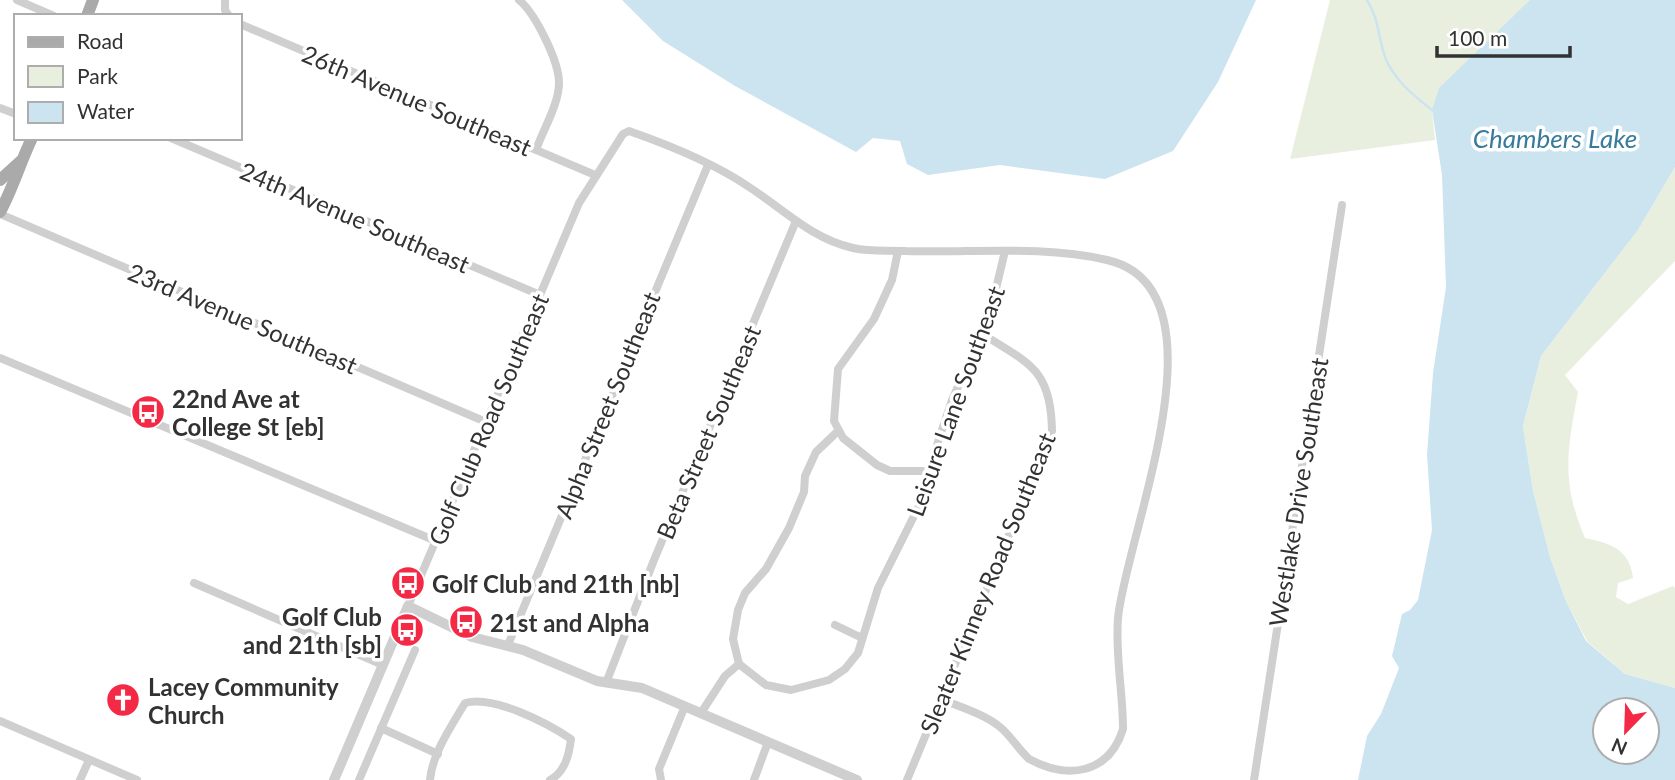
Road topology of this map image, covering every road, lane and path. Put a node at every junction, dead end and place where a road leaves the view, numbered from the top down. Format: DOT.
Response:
graph roads {
  1 [pos="17,0"];
  2 [pos="519,0"];
  3 [pos="49,14"];
  4 [pos="242,24"];
  5 [pos="31,140"];
  6 [pos="176,140"];
  7 [pos="536,150"];
  8 [pos="21,160"];
  9 [pos="708,165"];
  10 [pos="596,175"];
  11 [pos="0,180"];
  12 [pos="1342,205"];
  13 [pos="0,213"];
  14 [pos="796,221"];
  15 [pos="898,251"];
  16 [pos="1005,251"];
  17 [pos="540,295"];
  18 [pos="981,333"];
  19 [pos="0,358"];
  20 [pos="486,422"];
  21 [pos="838,431"];
  22 [pos="931,471"];
  23 [pos="436,541"];
  24 [pos="194,583"];
  25 [pos="408,606"];
  26 [pos="835,625"];
  27 [pos="862,638"];
  28 [pos="508,645"];
  29 [pos="415,650"];
  30 [pos="739,664"];
  31 [pos="383,665"];
  32 [pos="606,683"];
  33 [pos="941,699"];
  34 [pos="685,706"];
  35 [pos="701,713"];
  36 [pos="0,721"];
  37 [pos="381,728"];
  38 [pos="768,742"];
  39 [pos="438,754"];
  40 [pos="89,760"];
  41 [pos="1091,777"];
  42 [pos="80,780"];
  43 [pos="137,780"];
  44 [pos="334,780"];
  45 [pos="359,780"];
  46 [pos="430,780"];
  47 [pos="550,780"];
  48 [pos="661,780"];
  49 [pos="754,780"];
  50 [pos="857,780"];
  51 [pos="907,780"];
  52 [pos="1254,780"];
  1 -- 3 [label="street"];
  2 -- 7 [label="street"];
  4 -- 7 [label="street, 26th Avenue Southeast"];
  5 -- 8 [label="main road"];
  6 -- 17 [label="street, 24th Avenue Southeast"];
  7 -- 10 [label="street, 26th Avenue Southeast"];
  8 -- 11 [label="main road"];
  8 -- 13 [label="main road"];
  9 -- 10 [label="street, Golf Club Road Southeast"];
  9 -- 14 [label="street"];
  9 -- 28 [label="street, Alpha Street Southeast"];
  10 -- 17 [label="street, Golf Club Road Southeast"];
  12 -- 52 [label="street, Westlake Drive Southeast"];
  13 -- 20 [label="street, 23rd Avenue Southeast"];
  14 -- 15 [label="street"];
  14 -- 32 [label="street, Beta Street Southeast"];
  15 -- 16 [label="street"];
  15 -- 21 [label="street"];
  16 -- 18 [label="street, Leisure Lane Southeast"];
  16 -- 41 [label="street"];
  17 -- 20 [label="street, Golf Club Road Southeast"];
  18 -- 22 [label="street, Leisure Lane Southeast"];
  18 -- 33 [label="street, Sleater Kinney Road Southeast"];
  19 -- 23 [label="street"];
  20 -- 23 [label="street, Golf Club Road Southeast"];
  21 -- 22 [label="street"];
  21 -- 30 [label="street"];
  22 -- 27 [label="street, Leisure Lane Southeast"];
  23 -- 25 [label="street, Golf Club Road Southeast"];
  24 -- 31 [label="street"];
  25 -- 28 [label="street"];
  25 -- 31 [label="street, Golf Club Road Southeast"];
  26 -- 27 [label="street"];
  27 -- 30 [label="street, Leisure Lane Southeast"];
  28 -- 32 [label="street"];
  29 -- 37 [label="street"];
  30 -- 35 [label="street"];
  31 -- 44 [label="street, Golf Club Road Southeast"];
  32 -- 34 [label="street"];
  33 -- 41 [label="street"];
  33 -- 51 [label="street, Sleater Kinney Road Southeast"];
  34 -- 35 [label="street"];
  34 -- 48 [label="street"];
  35 -- 38 [label="street"];
  36 -- 40 [label="street"];
  37 -- 39 [label="street"];
  37 -- 45 [label="street"];
  38 -- 49 [label="street"];
  38 -- 50 [label="street"];
  39 -- 46 [label="street"];
  39 -- 47 [label="street"];
  40 -- 42 [label="street"];
  40 -- 43 [label="street"];
}
